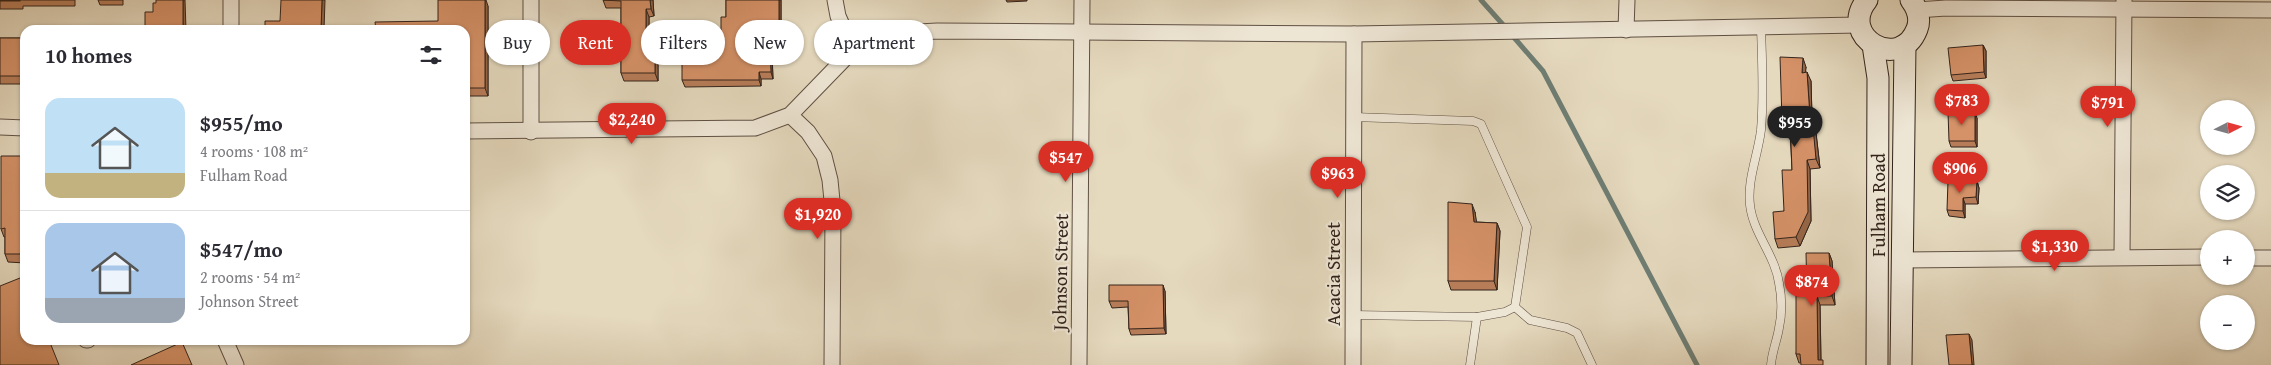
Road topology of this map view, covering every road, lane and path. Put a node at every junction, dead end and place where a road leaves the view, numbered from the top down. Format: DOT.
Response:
graph roads {
  1 [pos="231,0"];
  2 [pos="531,0"];
  3 [pos="835,0"];
  4 [pos="1082,0"];
  5 [pos="1627,0"];
  6 [pos="1866,0"];
  7 [pos="2124,4"];
  8 [pos="1914,5"];
  9 [pos="2271,10"];
  10 [pos="840,20"];
  11 [pos="231,25"];
  12 [pos="1859,25"];
  13 [pos="1762,27"];
  14 [pos="1626,30"];
  15 [pos="933,31"];
  16 [pos="1082,33"];
  17 [pos="1354,34"];
  18 [pos="1873,45"];
  19 [pos="1905,45"];
  20 [pos="839,65"];
  21 [pos="790,115"];
  22 [pos="1353,117"];
  23 [pos="0,128"];
  24 [pos="20,128"];
  25 [pos="470,131"];
  26 [pos="531,132"];
  27 [pos="2122,256"];
  28 [pos="2200,257"];
  29 [pos="2255,258"];
  30 [pos="2271,258"];
  31 [pos="1902,260"];
  32 [pos="1515,307"];
  33 [pos="1353,315"];
  34 [pos="1477,317"];
  35 [pos="227,345"];
  36 [pos="236,365"];
  37 [pos="832,365"];
  38 [pos="1079,365"];
  39 [pos="1353,365"];
  40 [pos="1470,365"];
  41 [pos="1592,365"];
  42 [pos="1771,365"];
  43 [pos="1877,365"];
  44 [pos="1901,365"];
  1 -- 11 [label="street"];
  2 -- 26 [label="street"];
  3 -- 10 [label="street"];
  4 -- 16 [label="street, Johnson Street"];
  5 -- 14 [label="street"];
  6 -- 12 [label="street"];
  7 -- 8 [label="street"];
  7 -- 9 [label="street"];
  7 -- 27 [label="street"];
  8 -- 19 [label="street"];
  12 -- 13 [label="street"];
  12 -- 18 [label="street"];
  13 -- 14 [label="street"];
  13 -- 42 [label="lane"];
  14 -- 17 [label="street"];
  15 -- 16 [label="street"];
  16 -- 17 [label="street"];
  16 -- 38 [label="street, Johnson Street"];
  17 -- 22 [label="street, Acacia Street"];
  18 -- 19 [label="street"];
  18 -- 43 [label="street, Fulham Road"];
  19 -- 31 [label="street, Fulham Road"];
  20 -- 21 [label="street"];
  21 -- 26 [label="street"];
  21 -- 37 [label="street"];
  22 -- 32 [label="lane"];
  22 -- 33 [label="street, Acacia Street"];
  23 -- 24 [label="street"];
  25 -- 26 [label="street"];
  27 -- 28 [label="street"];
  27 -- 31 [label="street"];
  29 -- 30 [label="street"];
  31 -- 44 [label="street, Fulham Road"];
  32 -- 34 [label="lane"];
  32 -- 41 [label="lane"];
  33 -- 34 [label="lane"];
  33 -- 39 [label="street, Acacia Street"];
  34 -- 40 [label="lane"];
  35 -- 36 [label="street"];
}
